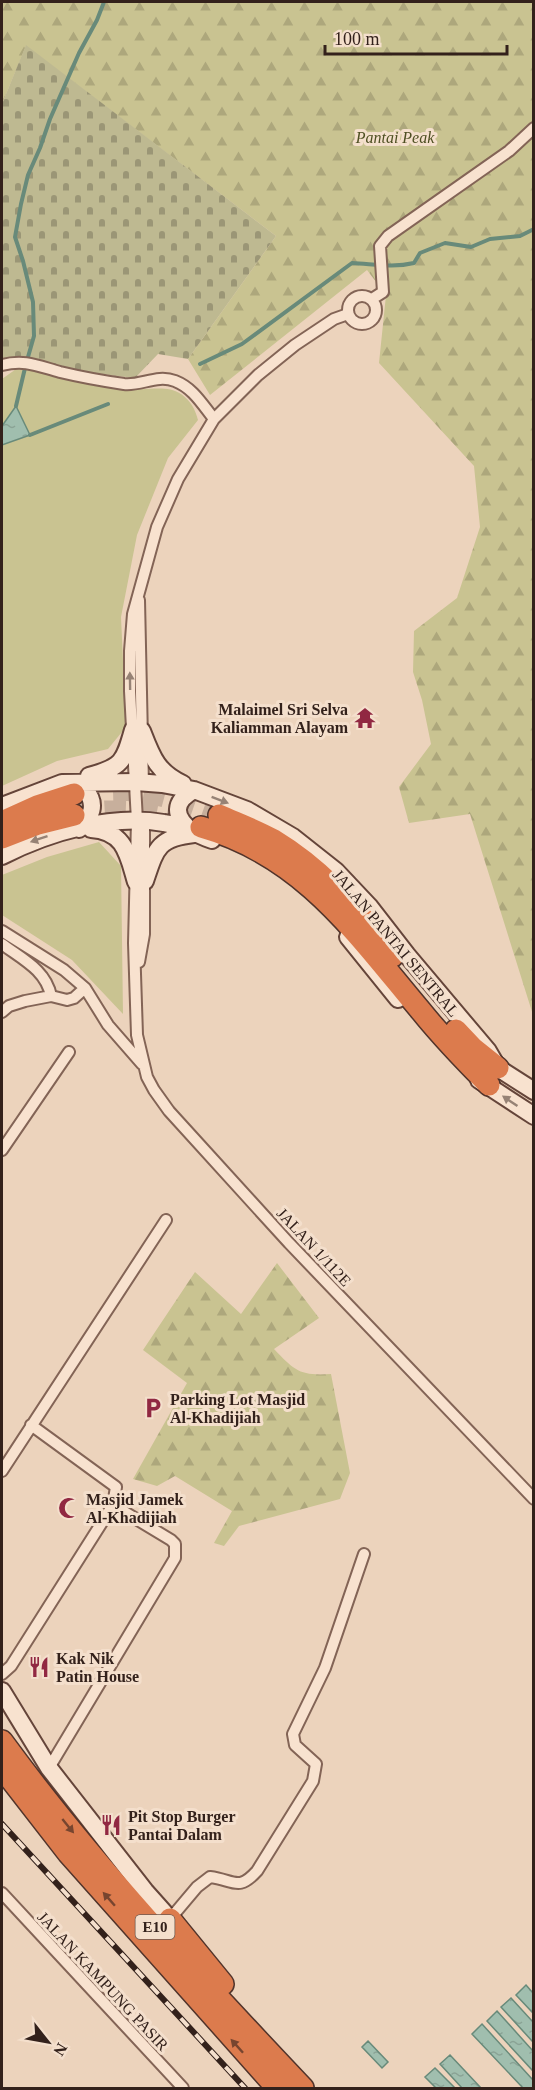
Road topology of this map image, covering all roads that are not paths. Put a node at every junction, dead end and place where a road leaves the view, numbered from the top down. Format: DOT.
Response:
graph roads {
  1 [pos="534,128"];
  2 [pos="372,299"];
  3 [pos="348,314"];
  4 [pos="2,365"];
  5 [pos="214,419"];
  6 [pos="138,730"];
  7 [pos="139,782"];
  8 [pos="68,789"];
  9 [pos="194,790"];
  10 [pos="2,806"];
  11 [pos="219,815"];
  12 [pos="141,820"];
  13 [pos="2,822"];
  14 [pos="76,822"];
  15 [pos="198,830"];
  16 [pos="2,838"];
  17 [pos="2,856"];
  18 [pos="140,881"];
  19 [pos="2,931"];
  20 [pos="2,944"];
  21 [pos="85,988"];
  22 [pos="51,996"];
  23 [pos="2,1012"];
  24 [pos="69,1052"];
  25 [pos="142,1064"];
  26 [pos="493,1077"];
  27 [pos="534,1090"];
  28 [pos="534,1116"];
  29 [pos="2,1150"];
  30 [pos="166,1220"];
  31 [pos="31,1425"];
  32 [pos="2,1471"];
  33 [pos="534,1499"];
  34 [pos="113,1505"];
  35 [pos="364,1554"];
  36 [pos="2,1674"];
  37 [pos="2,1692"];
  38 [pos="2,1740"];
  39 [pos="2,1767"];
  40 [pos="49,1768"];
  41 [pos="2,1779"];
  42 [pos="19,1791"];
  43 [pos="2,1893"];
  44 [pos="170,1919"];
  45 [pos="284,2068"];
  46 [pos="183,2088"];
  47 [pos="277,2088"];
  48 [pos="303,2088"];
  1 -- 2 [label="street"];
  2 -- 3 [label="street"];
  2 -- 3 [label="street"];
  3 -- 5 [label="street, JALAN 1/112E"];
  4 -- 5 [label="street"];
  5 -- 6 [label="street, JALAN 1/112E"];
  6 -- 7 [label="street, JALAN 1/112E"];
  6 -- 8 [label="main road"];
  6 -- 9 [label="main road"];
  7 -- 8 [label="main road, JALAN PANTAI SENTRAL"];
  7 -- 9 [label="main road, JALAN PANTAI SENTRAL"];
  7 -- 12 [label="street, JALAN 1/112E"];
  8 -- 10 [label="main road, JALAN PANTAI SENTRAL"];
  8 -- 13 [label="highway"];
  8 -- 14 [label="main road"];
  9 -- 15 [label="main road"];
  9 -- 26 [label="main road, JALAN PANTAI SENTRAL, one-way"];
  11 -- 26 [label="highway"];
  12 -- 14 [label="main road"];
  12 -- 15 [label="main road"];
  12 -- 18 [label="street, JALAN 1/112E"];
  14 -- 16 [label="highway"];
  14 -- 17 [label="main road, one-way"];
  14 -- 18 [label="main road"];
  15 -- 18 [label="main road"];
  15 -- 26 [label="highway"];
  18 -- 25 [label="street, JALAN 1/112E"];
  19 -- 21 [label="street"];
  20 -- 22 [label="street"];
  21 -- 22 [label="street"];
  21 -- 25 [label="street"];
  22 -- 23 [label="street"];
  24 -- 29 [label="street"];
  25 -- 33 [label="street, JALAN 1/112E"];
  26 -- 27 [label="main road, JALAN PANTAI SENTRAL"];
  28 -- 26 [label="main road, JALAN PANTAI SENTRAL, one-way"];
  30 -- 31 [label="street"];
  31 -- 32 [label="street"];
  31 -- 34 [label="street"];
  34 -- 36 [label="street"];
  34 -- 40 [label="street"];
  35 -- 44 [label="street"];
  37 -- 40 [label="main road"];
  38 -- 45 [label="highway, E10, one-way"];
  39 -- 42 [label="highway, E10"];
  40 -- 44 [label="main road"];
  41 -- 42 [label="highway"];
  47 -- 42 [label="highway, E10, one-way"];
  43 -- 46 [label="street, JALAN KAMPUNG PASIR"];
  44 -- 45 [label="highway"];
  45 -- 48 [label="highway, E10"];
}
